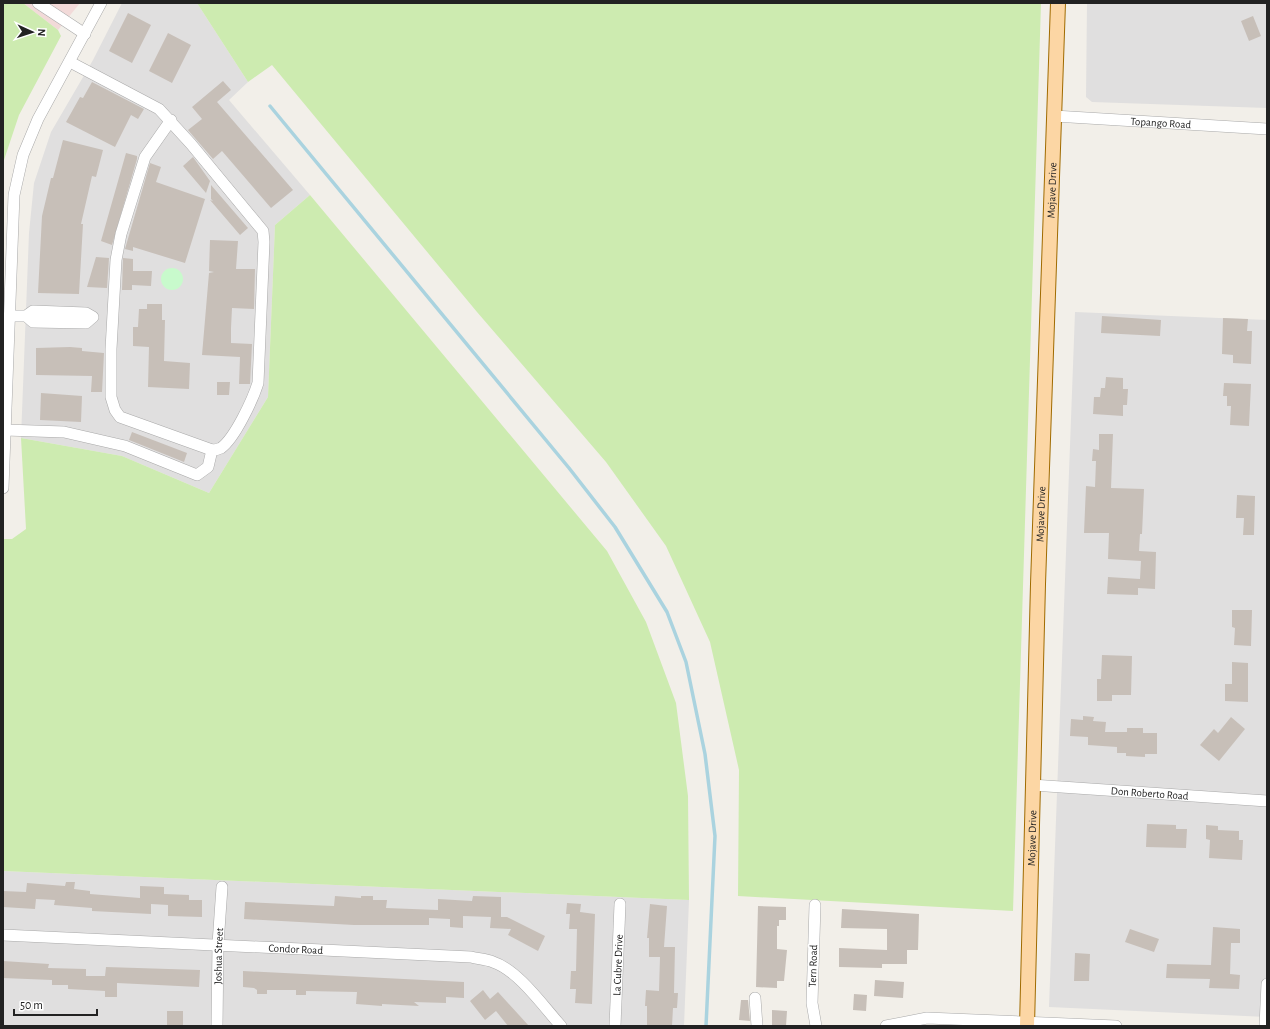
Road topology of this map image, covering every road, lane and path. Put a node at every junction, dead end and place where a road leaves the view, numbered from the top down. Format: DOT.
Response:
graph roads {
  1 [pos="38,3"];
  2 [pos="101,3"];
  3 [pos="1058,3"];
  4 [pos="85,34"];
  5 [pos="70,62"];
  6 [pos="1054,116"];
  7 [pos="171,120"];
  8 [pos="1267,129"];
  9 [pos="9,316"];
  10 [pos="113,318"];
  11 [pos="4,416"];
  12 [pos="5,430"];
  13 [pos="212,450"];
  14 [pos="3,488"];
  15 [pos="1032,785"];
  16 [pos="1267,800"];
  17 [pos="222,887"];
  18 [pos="620,904"];
  19 [pos="815,905"];
  20 [pos="3,935"];
  21 [pos="218,944"];
  22 [pos="1267,984"];
  23 [pos="755,998"];
  24 [pos="925,1022"];
  25 [pos="951,1023"];
  26 [pos="982,1023"];
  27 [pos="1027,1024"];
  28 [pos="217,1026"];
  29 [pos="561,1026"];
  30 [pos="615,1026"];
  31 [pos="757,1026"];
  32 [pos="816,1026"];
  33 [pos="886,1026"];
  34 [pos="1116,1026"];
  35 [pos="1265,1026"];
  1 -- 4 [label="street"];
  2 -- 4 [label="street"];
  3 -- 6 [label="main road, Mojave Drive"];
  4 -- 5 [label="street"];
  5 -- 7 [label="street"];
  5 -- 9 [label="street"];
  6 -- 8 [label="street, Topango Road"];
  6 -- 15 [label="main road, Mojave Drive"];
  7 -- 10 [label="street"];
  7 -- 13 [label="street"];
  9 -- 10 [label="street"];
  9 -- 11 [label="street"];
  10 -- 13 [label="street"];
  11 -- 12 [label="street"];
  12 -- 13 [label="street"];
  12 -- 14 [label="street"];
  15 -- 16 [label="street, Don Roberto Road"];
  15 -- 27 [label="main road, Mojave Drive"];
  17 -- 21 [label="street, Joshua Street"];
  18 -- 30 [label="street, La Cubre Drive"];
  19 -- 32 [label="street, Tern Road"];
  20 -- 21 [label="street, Condor Road"];
  21 -- 28 [label="street, Joshua Street"];
  21 -- 29 [label="street, Condor Road"];
  22 -- 35 [label="street"];
  23 -- 31 [label="street"];
  24 -- 25 [label="street"];
  24 -- 33 [label="street"];
  25 -- 26 [label="street"];
  26 -- 27 [label="street"];
  27 -- 34 [label="street"];
}
